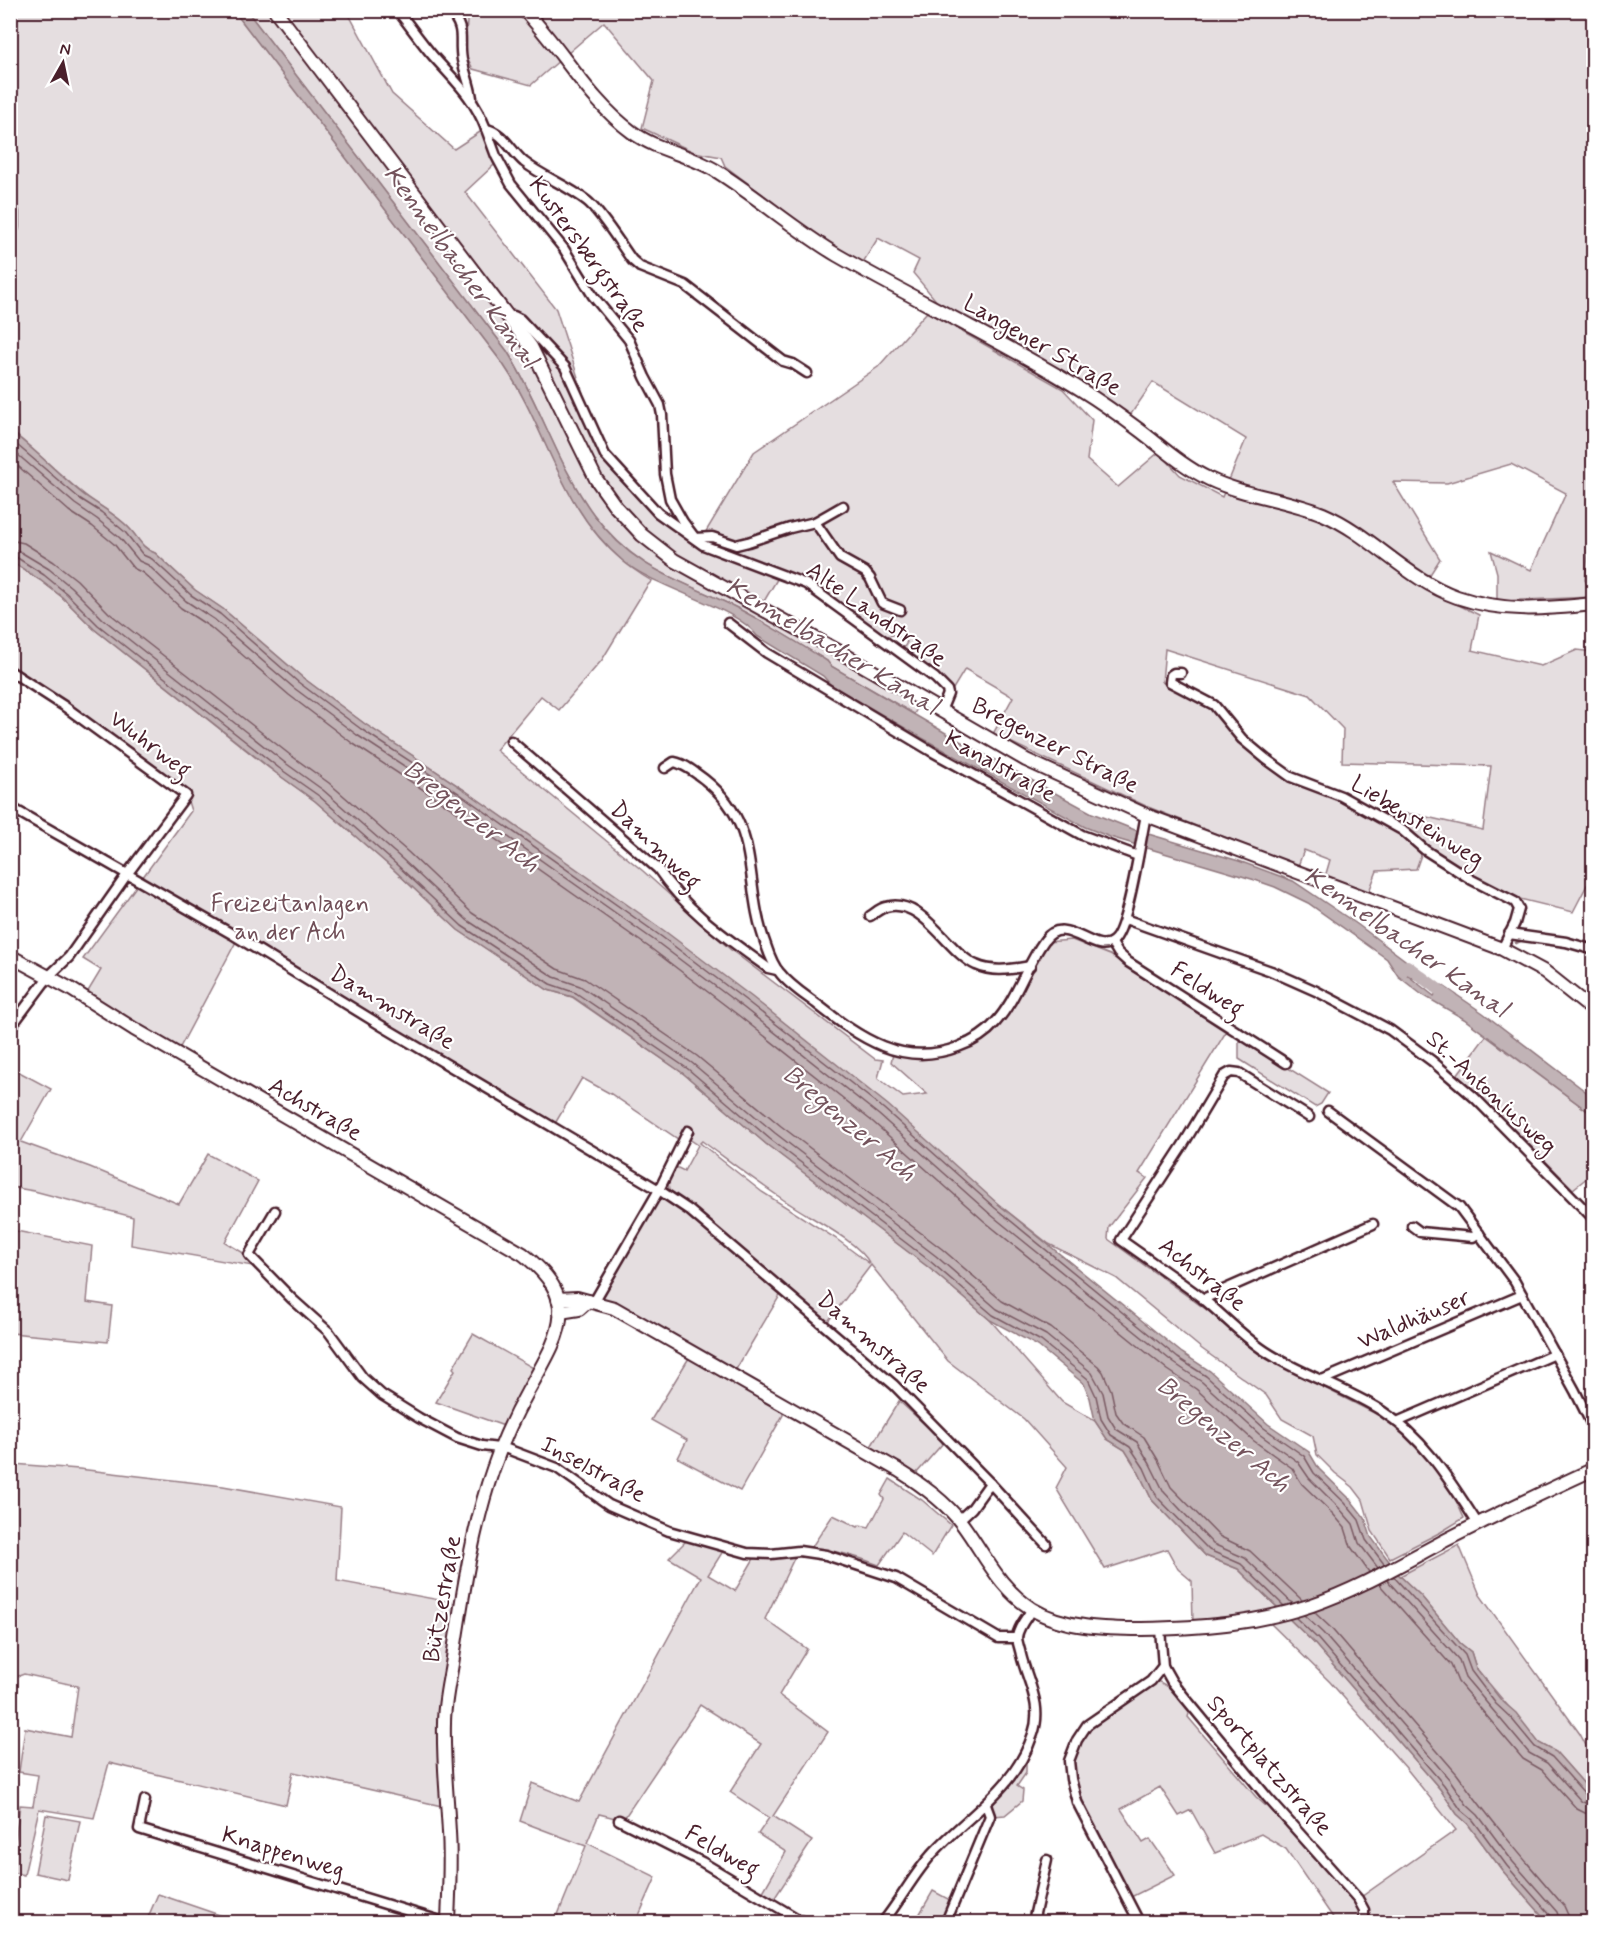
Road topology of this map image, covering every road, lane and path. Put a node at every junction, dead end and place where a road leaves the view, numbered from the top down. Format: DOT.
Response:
graph roads {
  1 [pos="275,10"];
  2 [pos="449,10"];
  3 [pos="524,10"];
  4 [pos="398,11"];
  5 [pos="472,99"];
  6 [pos="486,129"];
  7 [pos="10,212"];
  8 [pos="10,227"];
  9 [pos="508,317"];
  10 [pos="807,373"];
  11 [pos="843,506"];
  12 [pos="815,522"];
  13 [pos="696,538"];
  14 [pos="1593,604"];
  15 [pos="900,610"];
  16 [pos="728,623"];
  17 [pos="10,671"];
  18 [pos="1181,673"];
  19 [pos="941,711"];
  20 [pos="511,741"];
  21 [pos="665,768"];
  22 [pos="10,807"];
  23 [pos="1145,821"];
  24 [pos="1138,853"];
  25 [pos="128,873"];
  26 [pos="870,916"];
  27 [pos="1125,919"];
  28 [pos="1509,934"];
  29 [pos="1112,943"];
  30 [pos="1502,949"];
  31 [pos="1593,950"];
  32 [pos="10,956"];
  33 [pos="1030,966"];
  34 [pos="777,970"];
  35 [pos="49,976"];
  36 [pos="1593,1011"];
  37 [pos="10,1028"];
  38 [pos="1286,1064"];
  39 [pos="1328,1111"];
  40 [pos="1309,1117"];
  41 [pos="688,1131"];
  42 [pos="659,1190"];
  43 [pos="275,1211"];
  44 [pos="1593,1219"];
  45 [pos="1373,1224"];
  46 [pos="1412,1226"];
  47 [pos="1479,1233"];
  48 [pos="1522,1295"];
  49 [pos="558,1299"];
  50 [pos="1203,1299"];
  51 [pos="591,1301"];
  52 [pos="560,1312"];
  53 [pos="1555,1354"];
  54 [pos="1322,1380"];
  55 [pos="1397,1422"];
  56 [pos="1593,1429"];
  57 [pos="501,1448"];
  58 [pos="1593,1468"];
  59 [pos="990,1483"];
  60 [pos="959,1520"];
  61 [pos="1478,1524"];
  62 [pos="1046,1544"];
  63 [pos="1032,1609"];
  64 [pos="1160,1629"];
  65 [pos="1017,1638"];
  66 [pos="1163,1666"];
  67 [pos="145,1800"];
  68 [pos="986,1805"];
  69 [pos="619,1820"];
  70 [pos="1047,1860"];
  71 [pos="446,1923"];
  72 [pos="802,1923"];
  73 [pos="883,1923"];
  74 [pos="946,1923"];
  75 [pos="1033,1923"];
  76 [pos="1139,1923"];
  77 [pos="1364,1923"];
  1 -- 9 [label="main road, Bregenzer Straße"];
  2 -- 5 [label="street, Kustersbergstraße"];
  3 -- 14 [label="main road, Langener Straße"];
  4 -- 5 [label="street, Kustersbergstraße"];
  5 -- 6 [label="street, Kustersbergstraße"];
  6 -- 10 [label="street, Kustersbergstraße"];
  6 -- 13 [label="street, Kustersbergstraße"];
  7 -- 8 [label="highway"];
  9 -- 13 [label="street, Alte Landstraße"];
  9 -- 19 [label="main road, Bregenzer Straße"];
  11 -- 12 [label="street, Alte Landstraße"];
  12 -- 13 [label="street, Alte Landstraße"];
  12 -- 15 [label="street, Alte Landstraße"];
  13 -- 19 [label="street, Alte Landstraße"];
  16 -- 24 [label="street, Kanalstraße"];
  17 -- 25 [label="street, Wuhrweg"];
  18 -- 28 [label="street, Liebensteinweg"];
  19 -- 23 [label="main road, Bregenzer Straße"];
  20 -- 34 [label="street, Dammweg"];
  21 -- 34 [label="street"];
  22 -- 25 [label="street, Dammstraße"];
  23 -- 24 [label="street"];
  23 -- 30 [label="main road, Bregenzer Straße"];
  24 -- 27 [label="street"];
  25 -- 35 [label="street"];
  25 -- 42 [label="street, Dammstraße"];
  26 -- 33 [label="street"];
  27 -- 29 [label="street"];
  27 -- 44 [label="street, St.-Antoniusweg"];
  28 -- 30 [label="street, Liebensteinweg"];
  28 -- 31 [label="street"];
  29 -- 33 [label="street"];
  29 -- 38 [label="street, Feldweg"];
  30 -- 36 [label="main road, Bregenzer Straße"];
  32 -- 35 [label="main road, Achstraße"];
  33 -- 34 [label="street"];
  35 -- 37 [label="street"];
  35 -- 49 [label="main road, Achstraße"];
  39 -- 47 [label="street"];
  40 -- 50 [label="street, Achstraße"];
  41 -- 42 [label="street"];
  42 -- 51 [label="street"];
  42 -- 59 [label="street, Dammstraße"];
  43 -- 57 [label="street, Inselstraße"];
  45 -- 50 [label="street"];
  46 -- 47 [label="street"];
  47 -- 48 [label="street"];
  48 -- 53 [label="street"];
  48 -- 54 [label="street, Waldhäuser"];
  49 -- 51 [label="main road"];
  49 -- 52 [label="main road, Bützestraße"];
  50 -- 54 [label="street, Achstraße"];
  51 -- 52 [label="main road"];
  51 -- 60 [label="main road"];
  52 -- 57 [label="main road, Bützestraße"];
  53 -- 55 [label="street"];
  53 -- 56 [label="street"];
  54 -- 55 [label="street, Achstraße"];
  55 -- 61 [label="street, Achstraße"];
  57 -- 65 [label="street, Inselstraße"];
  57 -- 71 [label="main road, Bützestraße"];
  58 -- 61 [label="main road"];
  59 -- 60 [label="street"];
  59 -- 62 [label="street, Dammstraße"];
  60 -- 63 [label="main road"];
  61 -- 64 [label="main road"];
  63 -- 64 [label="main road"];
  63 -- 65 [label="street"];
  64 -- 66 [label="street, Sportplatzstraße"];
  65 -- 68 [label="street"];
  66 -- 76 [label="street"];
  66 -- 77 [label="street, Sportplatzstraße"];
  67 -- 71 [label="street, Knappenweg"];
  68 -- 73 [label="street"];
  68 -- 74 [label="street"];
  69 -- 72 [label="street, Feldweg"];
  70 -- 75 [label="street"];
}
